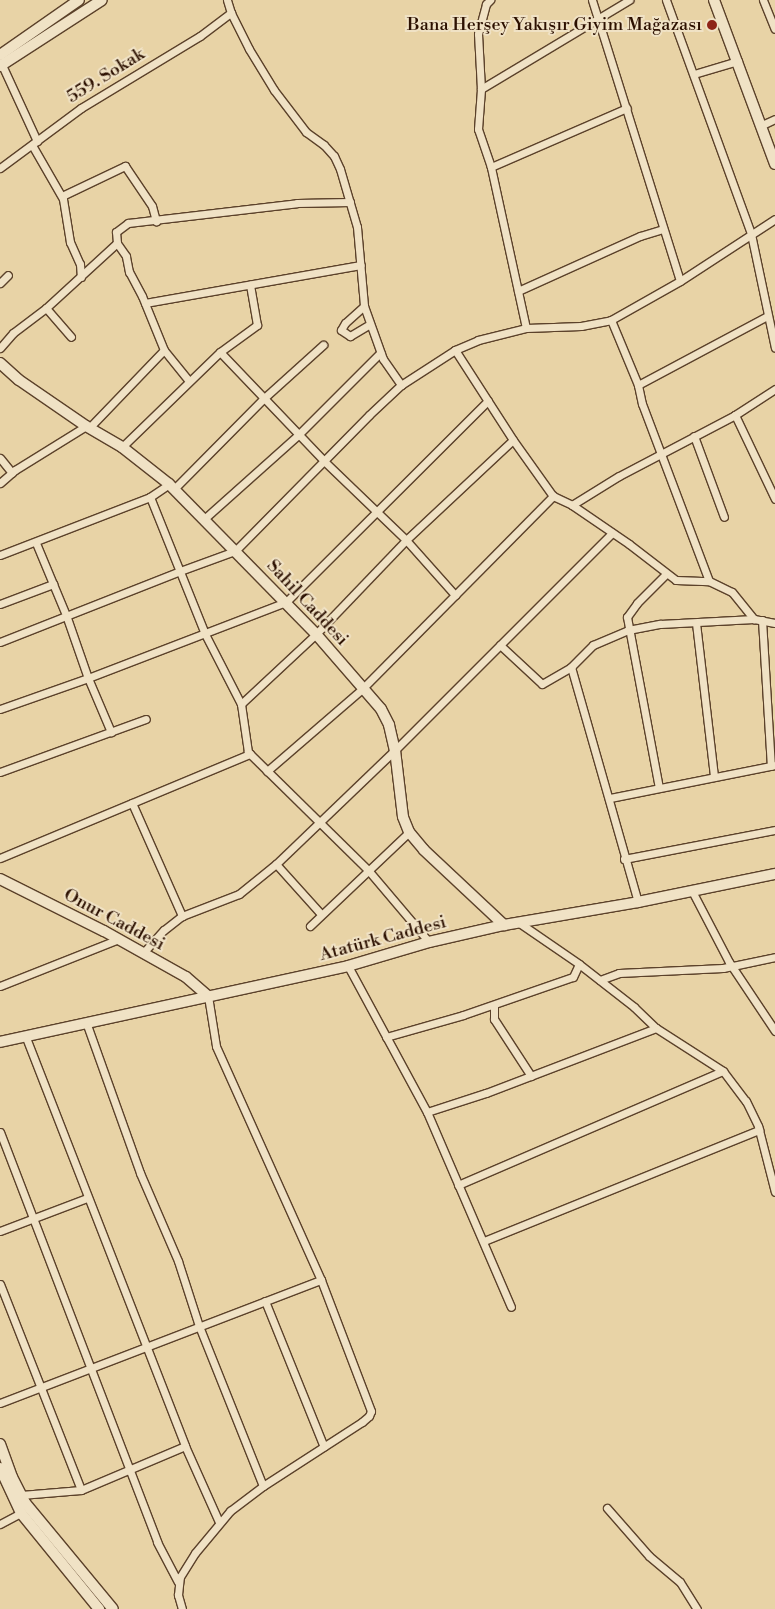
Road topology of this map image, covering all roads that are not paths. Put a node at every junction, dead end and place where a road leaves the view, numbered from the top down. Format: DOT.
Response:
graph roads {
  1 [pos="79,0"];
  2 [pos="102,0"];
  3 [pos="227,0"];
  4 [pos="490,0"];
  5 [pos="592,0"];
  6 [pos="630,0"];
  7 [pos="666,0"];
  8 [pos="714,0"];
  9 [pos="763,0"];
  10 [pos="231,13"];
  11 [pos="599,19"];
  12 [pos="775,29"];
  13 [pos="738,60"];
  14 [pos="1,62"];
  15 [pos="694,74"];
  16 [pos="481,88"];
  17 [pos="627,108"];
  18 [pos="775,119"];
  19 [pos="762,125"];
  20 [pos="35,143"];
  21 [pos="775,164"];
  22 [pos="491,167"];
  23 [pos="0,168"];
  24 [pos="62,196"];
  25 [pos="350,202"];
  26 [pos="775,219"];
  27 [pos="156,221"];
  28 [pos="663,229"];
  29 [pos="751,234"];
  30 [pos="117,244"];
  31 [pos="361,265"];
  32 [pos="8,275"];
  33 [pos="81,277"];
  34 [pos="680,281"];
  35 [pos="0,283"];
  36 [pos="250,284"];
  37 [pos="518,290"];
  38 [pos="145,303"];
  39 [pos="364,306"];
  40 [pos="46,308"];
  41 [pos="767,316"];
  42 [pos="611,320"];
  43 [pos="370,324"];
  44 [pos="526,328"];
  45 [pos="71,337"];
  46 [pos="323,345"];
  47 [pos="0,348"];
  48 [pos="775,348"];
  49 [pos="164,350"];
  50 [pos="455,350"];
  51 [pos="220,352"];
  52 [pos="380,353"];
  53 [pos="0,363"];
  54 [pos="189,381"];
  55 [pos="401,385"];
  56 [pos="638,385"];
  57 [pos="775,389"];
  58 [pos="263,398"];
  59 [pos="488,401"];
  60 [pos="735,415"];
  61 [pos="87,427"];
  62 [pos="299,434"];
  63 [pos="694,436"];
  64 [pos="513,440"];
  65 [pos="122,447"];
  66 [pos="662,453"];
  67 [pos="0,458"];
  68 [pos="324,461"];
  69 [pos="12,473"];
  70 [pos="0,483"];
  71 [pos="172,487"];
  72 [pos="553,496"];
  73 [pos="150,497"];
  74 [pos="775,499"];
  75 [pos="572,505"];
  76 [pos="377,512"];
  77 [pos="724,517"];
  78 [pos="204,519"];
  79 [pos="612,533"];
  80 [pos="406,540"];
  81 [pos="36,543"];
  82 [pos="235,551"];
  83 [pos="0,555"];
  84 [pos="180,571"];
  85 [pos="666,574"];
  86 [pos="709,581"];
  87 [pos="53,584"];
  88 [pos="456,595"];
  89 [pos="286,602"];
  90 [pos="0,604"];
  91 [pos="66,615"];
  92 [pos="758,620"];
  93 [pos="696,623"];
  94 [pos="775,623"];
  95 [pos="628,630"];
  96 [pos="205,634"];
  97 [pos="316,634"];
  98 [pos="0,642"];
  99 [pos="500,645"];
  100 [pos="571,667"];
  101 [pos="88,678"];
  102 [pos="362,689"];
  103 [pos="242,704"];
  104 [pos="0,708"];
  105 [pos="146,719"];
  106 [pos="110,732"];
  107 [pos="395,750"];
  108 [pos="250,754"];
  109 [pos="773,765"];
  110 [pos="267,771"];
  111 [pos="0,772"];
  112 [pos="714,777"];
  113 [pos="659,788"];
  114 [pos="610,798"];
  115 [pos="132,803"];
  116 [pos="319,821"];
  117 [pos="775,830"];
  118 [pos="408,832"];
  119 [pos="0,858"];
  120 [pos="624,859"];
  121 [pos="276,864"];
  122 [pos="368,870"];
  123 [pos="775,874"];
  124 [pos="0,879"];
  125 [pos="692,891"];
  126 [pos="638,902"];
  127 [pos="322,914"];
  128 [pos="182,916"];
  129 [pos="518,922"];
  130 [pos="504,924"];
  131 [pos="310,926"];
  132 [pos="116,940"];
  133 [pos="429,942"];
  134 [pos="143,953"];
  135 [pos="775,957"];
  136 [pos="579,964"];
  137 [pos="348,966"];
  138 [pos="732,966"];
  139 [pos="600,980"];
  140 [pos="0,986"];
  141 [pos="208,996"];
  142 [pos="494,1004"];
  143 [pos="86,1022"];
  144 [pos="656,1028"];
  145 [pos="775,1031"];
  146 [pos="25,1036"];
  147 [pos="386,1037"];
  148 [pos="0,1042"];
  149 [pos="723,1071"];
  150 [pos="531,1076"];
  151 [pos="427,1112"];
  152 [pos="759,1130"];
  153 [pos="0,1132"];
  154 [pos="458,1185"];
  155 [pos="775,1192"];
  156 [pos="87,1198"];
  157 [pos="34,1217"];
  158 [pos="0,1231"];
  159 [pos="484,1241"];
  160 [pos="321,1280"];
  161 [pos="0,1284"];
  162 [pos="265,1301"];
  163 [pos="511,1307"];
  164 [pos="199,1326"];
  165 [pos="147,1347"];
  166 [pos="91,1370"];
  167 [pos="42,1388"];
  168 [pos="0,1403"];
  169 [pos="0,1444"];
  170 [pos="185,1446"];
  171 [pos="324,1447"];
  172 [pos="0,1468"];
  173 [pos="131,1470"];
  174 [pos="262,1486"];
  175 [pos="81,1490"];
  176 [pos="21,1494"];
  177 [pos="607,1508"];
  178 [pos="21,1513"];
  179 [pos="219,1522"];
  180 [pos="0,1524"];
  181 [pos="178,1582"];
  182 [pos="95,1608"];
  183 [pos="113,1609"];
  184 [pos="182,1609"];
  185 [pos="697,1609"];
  1 -- 14 [label="street"];
  2 -- 14 [label="street"];
  3 -- 10 [label="street"];
  4 -- 16 [label="street"];
  5 -- 11 [label="street"];
  6 -- 11 [label="street"];
  7 -- 15 [label="street"];
  8 -- 13 [label="street"];
  9 -- 12 [label="street"];
  10 -- 20 [label="street, 559. Sokak"];
  10 -- 25 [label="street"];
  11 -- 16 [label="street"];
  11 -- 17 [label="street"];
  13 -- 15 [label="street"];
  13 -- 19 [label="street"];
  14 -- 20 [label="street"];
  15 -- 29 [label="street"];
  16 -- 22 [label="street"];
  17 -- 22 [label="street"];
  17 -- 28 [label="street"];
  18 -- 19 [label="street"];
  19 -- 21 [label="street"];
  20 -- 23 [label="street, 559. Sokak"];
  20 -- 24 [label="street"];
  22 -- 37 [label="street"];
  24 -- 27 [label="street"];
  24 -- 33 [label="street"];
  25 -- 27 [label="street"];
  25 -- 31 [label="street"];
  26 -- 29 [label="street"];
  27 -- 30 [label="street"];
  28 -- 34 [label="street"];
  28 -- 37 [label="street"];
  29 -- 34 [label="street"];
  29 -- 41 [label="street"];
  30 -- 33 [label="street"];
  30 -- 38 [label="street"];
  31 -- 36 [label="street"];
  31 -- 39 [label="street"];
  32 -- 35 [label="street"];
  33 -- 40 [label="street"];
  34 -- 42 [label="street"];
  36 -- 38 [label="street"];
  36 -- 51 [label="street"];
  37 -- 44 [label="street"];
  38 -- 49 [label="street"];
  39 -- 43 [label="street"];
  39 -- 43 [label="street"];
  40 -- 45 [label="street"];
  40 -- 47 [label="street"];
  41 -- 48 [label="street"];
  41 -- 56 [label="street"];
  42 -- 44 [label="street"];
  42 -- 56 [label="street"];
  43 -- 52 [label="street"];
  44 -- 50 [label="street"];
  46 -- 58 [label="street"];
  49 -- 54 [label="street"];
  49 -- 61 [label="street"];
  50 -- 55 [label="street"];
  50 -- 59 [label="street"];
  51 -- 54 [label="street"];
  51 -- 58 [label="street"];
  52 -- 55 [label="street"];
  52 -- 62 [label="street"];
  53 -- 61 [label="street, Sahil Caddesi"];
  54 -- 65 [label="street"];
  55 -- 68 [label="street"];
  56 -- 66 [label="street"];
  57 -- 60 [label="street"];
  58 -- 62 [label="street"];
  58 -- 71 [label="street"];
  59 -- 64 [label="street"];
  59 -- 76 [label="street"];
  60 -- 63 [label="street"];
  60 -- 74 [label="street"];
  61 -- 65 [label="street, Sahil Caddesi"];
  61 -- 69 [label="street"];
  62 -- 68 [label="street"];
  62 -- 78 [label="street"];
  63 -- 66 [label="street"];
  63 -- 77 [label="street"];
  64 -- 72 [label="street"];
  64 -- 80 [label="street"];
  65 -- 71 [label="street, Sahil Caddesi"];
  66 -- 75 [label="street"];
  66 -- 86 [label="street"];
  67 -- 69 [label="street"];
  68 -- 76 [label="street"];
  68 -- 82 [label="street"];
  69 -- 70 [label="street"];
  71 -- 73 [label="street"];
  71 -- 78 [label="street, Sahil Caddesi"];
  72 -- 75 [label="street"];
  72 -- 88 [label="street"];
  73 -- 81 [label="street"];
  73 -- 84 [label="street"];
  75 -- 79 [label="street"];
  76 -- 80 [label="street"];
  76 -- 89 [label="street"];
  78 -- 82 [label="street, Sahil Caddesi"];
  79 -- 85 [label="street"];
  79 -- 99 [label="street"];
  80 -- 88 [label="street"];
  80 -- 97 [label="street"];
  81 -- 83 [label="street"];
  81 -- 87 [label="street"];
  82 -- 84 [label="street"];
  82 -- 89 [label="street, Sahil Caddesi"];
  84 -- 91 [label="street"];
  84 -- 96 [label="street"];
  85 -- 86 [label="street"];
  85 -- 95 [label="street"];
  86 -- 92 [label="street"];
  87 -- 90 [label="street"];
  87 -- 91 [label="street"];
  88 -- 102 [label="street"];
  89 -- 96 [label="street"];
  89 -- 97 [label="street, Sahil Caddesi"];
  91 -- 98 [label="street"];
  91 -- 101 [label="street"];
  92 -- 93 [label="street"];
  92 -- 94 [label="street"];
  92 -- 109 [label="street"];
  93 -- 95 [label="street"];
  93 -- 112 [label="street"];
  95 -- 100 [label="street"];
  95 -- 113 [label="street"];
  96 -- 101 [label="street"];
  96 -- 103 [label="street"];
  97 -- 102 [label="street, Sahil Caddesi"];
  97 -- 103 [label="street"];
  99 -- 100 [label="street"];
  99 -- 107 [label="street"];
  100 -- 114 [label="street"];
  101 -- 104 [label="street"];
  101 -- 106 [label="street"];
  102 -- 107 [label="street, Sahil Caddesi"];
  102 -- 110 [label="street"];
  103 -- 108 [label="street"];
  105 -- 106 [label="street"];
  106 -- 111 [label="street"];
  107 -- 116 [label="street"];
  107 -- 118 [label="street, Sahil Caddesi"];
  108 -- 110 [label="street"];
  108 -- 115 [label="street"];
  109 -- 112 [label="street"];
  110 -- 116 [label="street"];
  112 -- 113 [label="street"];
  113 -- 114 [label="street"];
  114 -- 120 [label="street"];
  115 -- 119 [label="street"];
  115 -- 128 [label="street"];
  116 -- 121 [label="street"];
  116 -- 122 [label="street"];
  117 -- 120 [label="street"];
  118 -- 122 [label="street"];
  118 -- 130 [label="street, Sahil Caddesi"];
  120 -- 126 [label="street"];
  121 -- 127 [label="street"];
  121 -- 128 [label="street"];
  122 -- 127 [label="street"];
  122 -- 133 [label="street"];
  123 -- 125 [label="street, Atatürk Caddesi"];
  124 -- 132 [label="street, Onur Caddesi"];
  125 -- 126 [label="street, Atatürk Caddesi"];
  125 -- 138 [label="street"];
  126 -- 129 [label="street, Atatürk Caddesi"];
  127 -- 131 [label="street"];
  128 -- 134 [label="street"];
  129 -- 130 [label="street, Atatürk Caddesi"];
  129 -- 136 [label="street"];
  130 -- 133 [label="street, Atatürk Caddesi"];
  132 -- 134 [label="street, Onur Caddesi"];
  132 -- 140 [label="street"];
  133 -- 137 [label="street, Atatürk Caddesi"];
  134 -- 141 [label="street, Onur Caddesi"];
  135 -- 138 [label="street"];
  136 -- 139 [label="street"];
  136 -- 142 [label="street"];
  137 -- 141 [label="street, Atatürk Caddesi"];
  137 -- 147 [label="street"];
  138 -- 139 [label="street"];
  138 -- 145 [label="street"];
  139 -- 144 [label="street"];
  141 -- 143 [label="street, Atatürk Caddesi"];
  141 -- 160 [label="street"];
  142 -- 147 [label="street"];
  142 -- 150 [label="street"];
  143 -- 146 [label="street, Atatürk Caddesi"];
  143 -- 164 [label="street"];
  144 -- 149 [label="street"];
  144 -- 150 [label="street"];
  146 -- 148 [label="street, Atatürk Caddesi"];
  146 -- 156 [label="street"];
  147 -- 151 [label="street"];
  149 -- 152 [label="street"];
  149 -- 154 [label="street"];
  150 -- 151 [label="street"];
  151 -- 154 [label="street"];
  152 -- 155 [label="street"];
  152 -- 159 [label="street"];
  153 -- 157 [label="street"];
  154 -- 159 [label="street"];
  156 -- 157 [label="street"];
  156 -- 165 [label="street"];
  157 -- 158 [label="street"];
  157 -- 166 [label="street"];
  159 -- 163 [label="street"];
  160 -- 162 [label="street"];
  160 -- 171 [label="street"];
  161 -- 167 [label="street"];
  162 -- 164 [label="street"];
  162 -- 171 [label="street"];
  164 -- 165 [label="street"];
  164 -- 174 [label="street"];
  165 -- 166 [label="street"];
  165 -- 170 [label="street"];
  166 -- 167 [label="street"];
  166 -- 173 [label="street"];
  167 -- 168 [label="street"];
  167 -- 175 [label="street"];
  169 -- 176 [label="street"];
  170 -- 173 [label="street"];
  170 -- 179 [label="street"];
  171 -- 174 [label="street"];
  172 -- 178 [label="street"];
  173 -- 175 [label="street"];
  173 -- 181 [label="street"];
  174 -- 179 [label="street"];
  175 -- 176 [label="street"];
  176 -- 183 [label="street"];
  177 -- 185 [label="street"];
  178 -- 180 [label="street"];
  178 -- 182 [label="street"];
  179 -- 181 [label="street"];
  181 -- 184 [label="street"];
}
